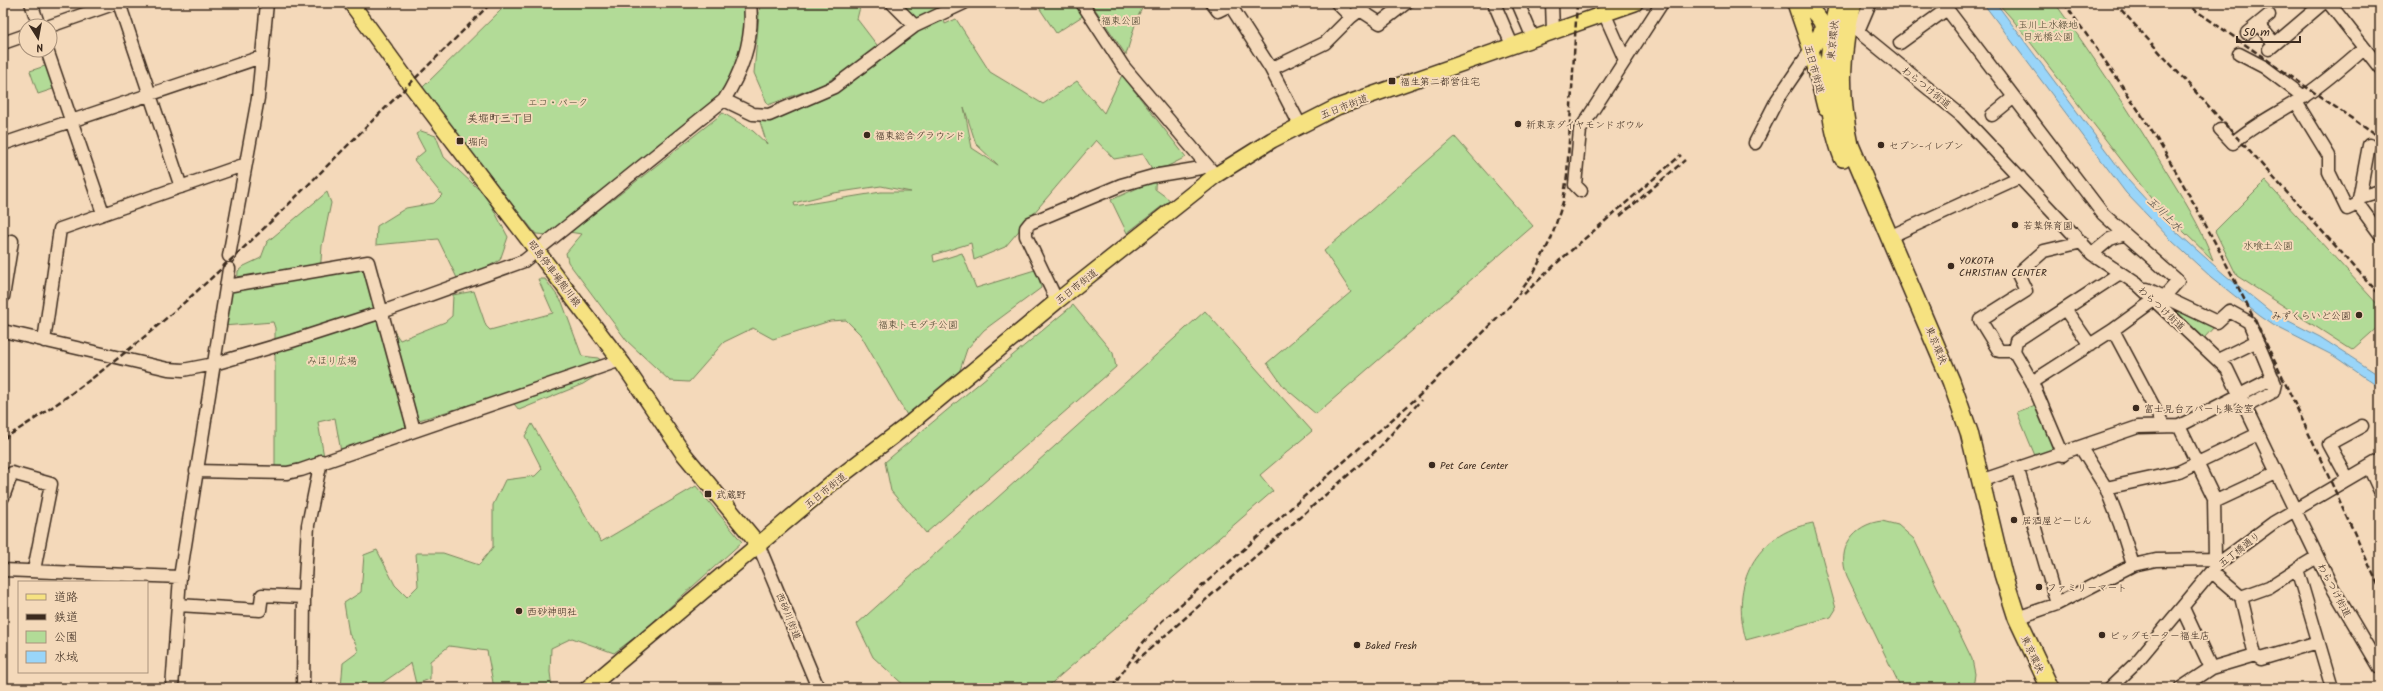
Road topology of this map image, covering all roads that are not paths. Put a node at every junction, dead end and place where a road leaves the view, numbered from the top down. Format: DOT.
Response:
graph roads {
  1 [pos="31,3"];
  2 [pos="117,3"];
  3 [pos="267,3"];
  4 [pos="351,3"];
  5 [pos="750,3"];
  6 [pos="892,3"];
  7 [pos="964,3"];
  8 [pos="1082,3"];
  9 [pos="1212,3"];
  10 [pos="1337,3"];
  11 [pos="1406,3"];
  12 [pos="1494,3"];
  13 [pos="1518,3"];
  14 [pos="1552,3"];
  15 [pos="1635,3"];
  16 [pos="1662,3"];
  17 [pos="1795,3"];
  18 [pos="1805,3"];
  19 [pos="1838,3"];
  20 [pos="1853,3"];
  21 [pos="1870,3"];
  22 [pos="2323,3"];
  23 [pos="2329,3"];
  24 [pos="1605,15"];
  25 [pos="2269,15"];
  26 [pos="1351,17"];
  27 [pos="36,18"];
  28 [pos="58,23"];
  29 [pos="2258,24"];
  30 [pos="916,26"];
  31 [pos="1853,27"];
  32 [pos="1553,31"];
  33 [pos="2247,34"];
  34 [pos="18,38"];
  35 [pos="1533,38"];
  36 [pos="3,43"];
  37 [pos="1900,43"];
  38 [pos="1512,45"];
  39 [pos="1810,50"];
  40 [pos="2371,51"];
  41 [pos="2239,54"];
  42 [pos="261,57"];
  43 [pos="50,58"];
  44 [pos="1625,60"];
  45 [pos="2380,68"];
  46 [pos="1271,69"];
  47 [pos="150,95"];
  48 [pos="2014,97"];
  49 [pos="2300,99"];
  50 [pos="724,100"];
  51 [pos="1992,116"];
  52 [pos="72,121"];
  53 [pos="1300,125"];
  54 [pos="2220,129"];
  55 [pos="1835,134"];
  56 [pos="1755,143"];
  57 [pos="3,144"];
  58 [pos="2369,145"];
  59 [pos="246,164"];
  60 [pos="1211,170"];
  61 [pos="2020,177"];
  62 [pos="181,187"];
  63 [pos="1581,191"];
  64 [pos="2380,191"];
  65 [pos="2359,201"];
  66 [pos="103,213"];
  67 [pos="2125,234"];
  68 [pos="2380,234"];
  69 [pos="1889,237"];
  70 [pos="12,241"];
  71 [pos="2082,242"];
  72 [pos="539,250"];
  73 [pos="2092,254"];
  74 [pos="229,256"];
  75 [pos="229,269"];
  76 [pos="2120,273"];
  77 [pos="227,286"];
  78 [pos="3,296"];
  79 [pos="2159,298"];
  80 [pos="1057,301"];
  81 [pos="2065,309"];
  82 [pos="382,312"];
  83 [pos="2113,330"];
  84 [pos="3,331"];
  85 [pos="44,341"];
  86 [pos="2257,342"];
  87 [pos="2090,345"];
  88 [pos="2014,352"];
  89 [pos="621,360"];
  90 [pos="2218,360"];
  91 [pos="214,364"];
  92 [pos="2273,378"];
  93 [pos="2032,382"];
  94 [pos="2239,395"];
  95 [pos="2245,408"];
  96 [pos="2164,426"];
  97 [pos="2179,426"];
  98 [pos="2362,426"];
  99 [pos="414,430"];
  100 [pos="2258,434"];
  101 [pos="2081,448"];
  102 [pos="2063,454"];
  103 [pos="2380,460"];
  104 [pos="321,461"];
  105 [pos="2197,464"];
  106 [pos="2369,467"];
  107 [pos="2018,470"];
  108 [pos="196,471"];
  109 [pos="2276,473"];
  110 [pos="2348,480"];
  111 [pos="1980,481"];
  112 [pos="2106,488"];
  113 [pos="2380,491"];
  114 [pos="3,497"];
  115 [pos="2214,502"];
  116 [pos="2294,511"];
  117 [pos="758,544"];
  118 [pos="2317,557"];
  119 [pos="2216,565"];
  120 [pos="2133,566"];
  121 [pos="3,570"];
  122 [pos="34,570"];
  123 [pos="2298,570"];
  124 [pos="180,577"];
  125 [pos="304,597"];
  126 [pos="2241,597"];
  127 [pos="2057,604"];
  128 [pos="178,606"];
  129 [pos="2183,608"];
  130 [pos="2017,618"];
  131 [pos="2318,642"];
  132 [pos="2255,655"];
  133 [pos="2211,668"];
  134 [pos="2380,668"];
  135 [pos="590,687"];
  136 [pos="2330,687"];
  137 [pos="172,688"];
  138 [pos="303,688"];
  139 [pos="818,688"];
  140 [pos="2037,688"];
  141 [pos="2050,688"];
  142 [pos="2110,688"];
  143 [pos="2181,688"];
  1 -- 27 [label="street"];
  2 -- 28 [label="street"];
  2 -- 47 [label="street"];
  3 -- 42 [label="street"];
  4 -- 72 [label="main road, 昭島停車場熊川線"];
  5 -- 50 [label="street"];
  6 -- 30 [label="street"];
  7 -- 30 [label="street"];
  8 -- 60 [label="street"];
  9 -- 46 [label="street"];
  10 -- 26 [label="street"];
  11 -- 26 [label="street"];
  12 -- 38 [label="street"];
  13 -- 35 [label="street"];
  14 -- 32 [label="street"];
  15 -- 24 [label="main road, 五日市街道"];
  16 -- 44 [label="street"];
  17 -- 39 [label="main road, 五日市街道"];
  18 -- 39 [label="main road"];
  19 -- 55 [label="highway, 東京環状"];
  20 -- 31 [label="highway, 東京環状"];
  21 -- 31 [label="street"];
  22 -- 29 [label="street"];
  23 -- 40 [label="street"];
  24 -- 32 [label="main road, 五日市街道"];
  24 -- 44 [label="street"];
  25 -- 29 [label="street"];
  26 -- 46 [label="street"];
  29 -- 33 [label="street"];
  30 -- 50 [label="street"];
  31 -- 61 [label="street, わらつけ街道"];
  31 -- 69 [label="highway, 東京環状"];
  32 -- 35 [label="main road, 五日市街道"];
  34 -- 36 [label="street"];
  35 -- 38 [label="main road, 五日市街道"];
  37 -- 48 [label="street"];
  38 -- 53 [label="main road, 五日市街道"];
  39 -- 55 [label="main road, 五日市街道"];
  39 -- 56 [label="street"];
  40 -- 45 [label="street"];
  40 -- 49 [label="street"];
  41 -- 49 [label="street"];
  42 -- 47 [label="street"];
  42 -- 59 [label="street"];
  43 -- 52 [label="street"];
  44 -- 63 [label="street"];
  46 -- 53 [label="street"];
  47 -- 52 [label="street"];
  47 -- 62 [label="street"];
  48 -- 51 [label="street"];
  48 -- 67 [label="street"];
  49 -- 54 [label="street"];
  49 -- 65 [label="street"];
  50 -- 72 [label="street"];
  52 -- 57 [label="street"];
  52 -- 66 [label="street"];
  53 -- 60 [label="main road, 五日市街道"];
  55 -- 140 [label="highway, 東京環状"];
  58 -- 65 [label="street"];
  59 -- 62 [label="street"];
  59 -- 74 [label="street"];
  60 -- 80 [label="main road, 五日市街道"];
  60 -- 80 [label="street"];
  61 -- 69 [label="street"];
  61 -- 71 [label="street, わらつけ街道"];
  62 -- 66 [label="street"];
  64 -- 65 [label="street"];
  65 -- 68 [label="street"];
  66 -- 85 [label="street"];
  67 -- 73 [label="street"];
  67 -- 79 [label="street"];
  69 -- 111 [label="highway, 東京環状"];
  70 -- 78 [label="street"];
  71 -- 73 [label="street, わらつけ街道"];
  71 -- 88 [label="street"];
  72 -- 82 [label="street"];
  72 -- 89 [label="main road, 昭島停車場熊川線"];
  73 -- 76 [label="street, わらつけ街道"];
  75 -- 77 [label="street"];
  76 -- 79 [label="street, わらつけ街道"];
  76 -- 81 [label="street"];
  77 -- 82 [label="street"];
  77 -- 91 [label="street"];
  79 -- 83 [label="street"];
  79 -- 86 [label="street"];
  79 -- 90 [label="street, わらつけ街道"];
  80 -- 117 [label="main road, 五日市街道"];
  81 -- 87 [label="street"];
  81 -- 88 [label="street"];
  82 -- 91 [label="street"];
  82 -- 99 [label="street"];
  83 -- 87 [label="street"];
  83 -- 96 [label="street"];
  84 -- 85 [label="street"];
  85 -- 91 [label="street"];
  86 -- 90 [label="street"];
  86 -- 92 [label="street"];
  87 -- 93 [label="street"];
  88 -- 93 [label="street"];
  89 -- 99 [label="street"];
  89 -- 117 [label="main road, 昭島停車場熊川線"];
  90 -- 94 [label="street, わらつけ街道"];
  91 -- 108 [label="street"];
  92 -- 94 [label="street"];
  92 -- 95 [label="street"];
  93 -- 102 [label="street"];
  94 -- 95 [label="street, わらつけ街道"];
  94 -- 97 [label="street"];
  95 -- 100 [label="street, わらつけ街道"];
  96 -- 97 [label="street"];
  96 -- 101 [label="street"];
  97 -- 105 [label="street"];
  98 -- 110 [label="street"];
  99 -- 104 [label="street"];
  100 -- 105 [label="street"];
  100 -- 109 [label="street, わらつけ街道"];
  101 -- 102 [label="street"];
  101 -- 112 [label="street"];
  102 -- 107 [label="street"];
  103 -- 106 [label="street, 五丁橋通り"];
  104 -- 108 [label="street"];
  104 -- 125 [label="street"];
  105 -- 112 [label="street"];
  105 -- 115 [label="street"];
  106 -- 110 [label="street, 五丁橋通り"];
  106 -- 113 [label="street"];
  107 -- 111 [label="street"];
  107 -- 127 [label="street"];
  108 -- 124 [label="street"];
  109 -- 115 [label="street"];
  109 -- 116 [label="street, わらつけ街道"];
  110 -- 116 [label="street, 五丁橋通り"];
  111 -- 130 [label="highway, 東京環状"];
  112 -- 120 [label="street"];
  114 -- 122 [label="street"];
  115 -- 119 [label="street"];
  116 -- 118 [label="street, わらつけ街道"];
  116 -- 119 [label="street, 五丁橋通り"];
  117 -- 135 [label="main road, 五日市街道"];
  117 -- 139 [label="street, 西砂川街道"];
  118 -- 123 [label="street"];
  118 -- 134 [label="street, わらつけ街道"];
  119 -- 120 [label="street"];
  119 -- 126 [label="street"];
  119 -- 129 [label="street, 五丁橋通り"];
  120 -- 127 [label="street"];
  121 -- 122 [label="street"];
  122 -- 124 [label="street"];
  123 -- 126 [label="street"];
  123 -- 131 [label="street"];
  124 -- 128 [label="street"];
  125 -- 128 [label="street"];
  125 -- 138 [label="street"];
  126 -- 132 [label="street"];
  127 -- 130 [label="street"];
  128 -- 137 [label="street"];
  129 -- 133 [label="street"];
  129 -- 142 [label="street, 五丁橋通り"];
  130 -- 141 [label="highway, 東京環状"];
  131 -- 132 [label="street"];
  131 -- 136 [label="street"];
  132 -- 133 [label="street"];
  133 -- 143 [label="street"];
}
